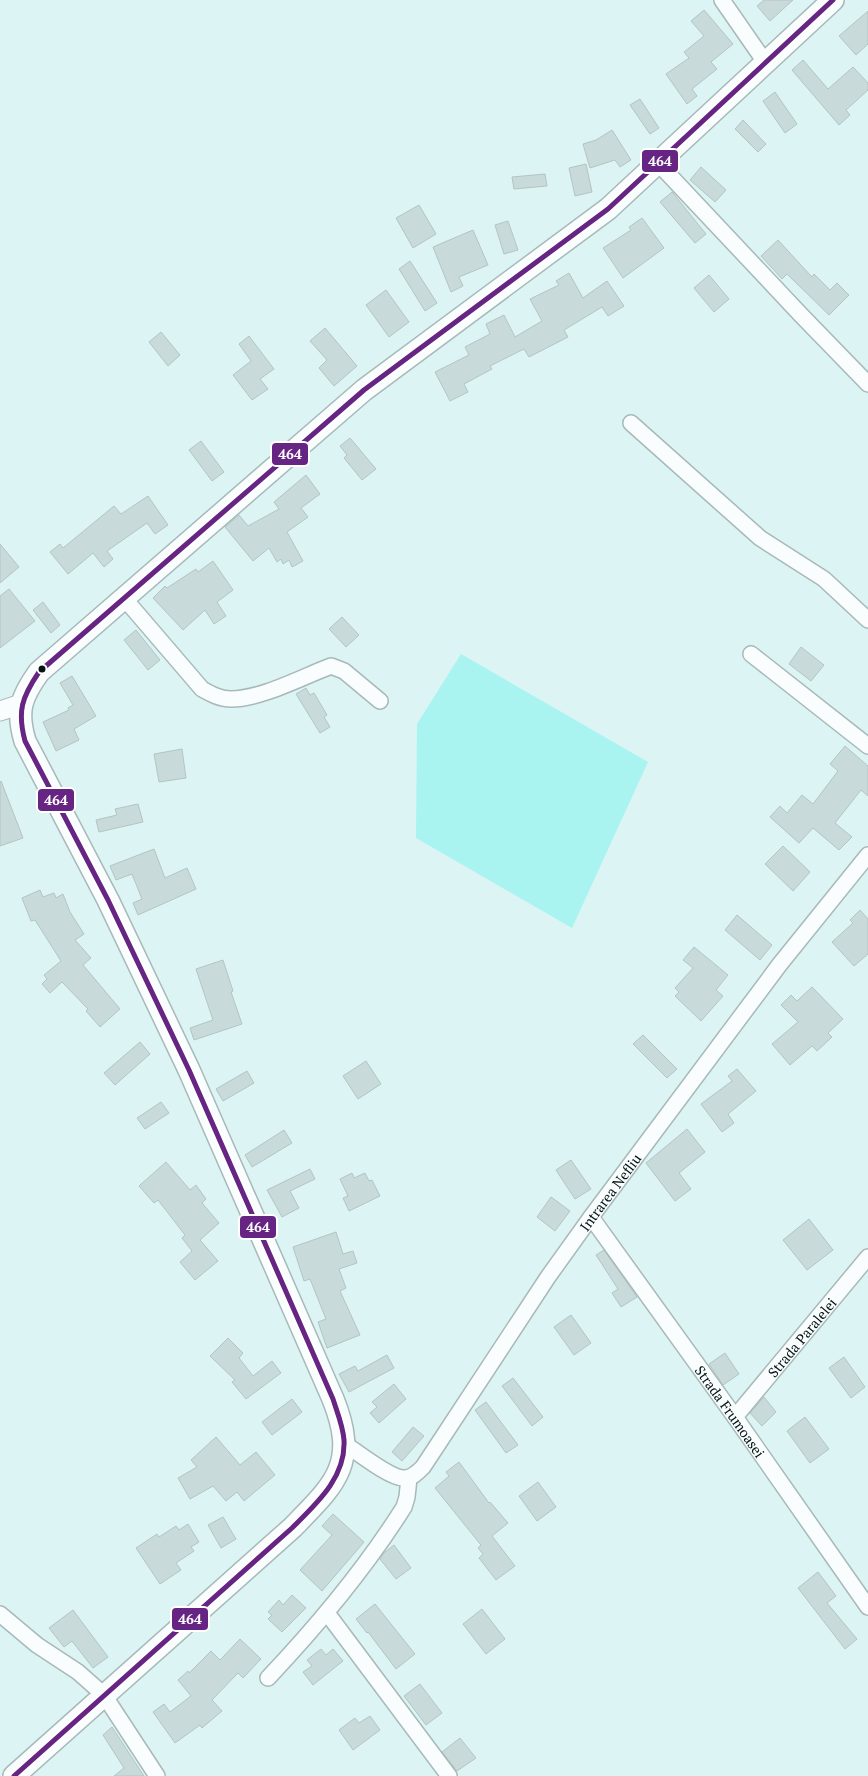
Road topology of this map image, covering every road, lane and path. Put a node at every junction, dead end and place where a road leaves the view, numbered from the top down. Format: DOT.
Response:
graph roads {
  1 [pos="722,0"];
  2 [pos="833,0"];
  3 [pos="765,62"];
  4 [pos="658,163"];
  5 [pos="868,384"];
  6 [pos="631,423"];
  7 [pos="124,598"];
  8 [pos="868,620"];
  9 [pos="751,654"];
  10 [pos="380,701"];
  11 [pos="22,704"];
  12 [pos="0,711"];
  13 [pos="868,746"];
  14 [pos="868,855"];
  15 [pos="591,1217"];
  16 [pos="868,1257"];
  17 [pos="735,1417"];
  18 [pos="345,1444"];
  19 [pos="409,1478"];
  20 [pos="868,1606"];
  21 [pos="327,1613"];
  22 [pos="0,1614"];
  23 [pos="268,1678"];
  24 [pos="104,1695"];
  25 [pos="14,1776"];
  26 [pos="158,1776"];
  27 [pos="450,1776"];
  1 -- 3 [label="street"];
  2 -- 3 [label="main road"];
  3 -- 4 [label="main road"];
  4 -- 5 [label="street"];
  4 -- 7 [label="main road"];
  6 -- 8 [label="street"];
  7 -- 10 [label="street"];
  7 -- 11 [label="main road"];
  9 -- 13 [label="street"];
  11 -- 12 [label="street"];
  11 -- 18 [label="main road"];
  14 -- 15 [label="street, Intrarea Nefliu"];
  15 -- 17 [label="street, Strada Frumoasei"];
  15 -- 19 [label="street, Intrarea Nefliu"];
  16 -- 17 [label="street, Strada Paralelei"];
  17 -- 20 [label="street, Strada Frumoasei"];
  18 -- 19 [label="street"];
  18 -- 24 [label="main road"];
  19 -- 21 [label="street"];
  21 -- 23 [label="street"];
  21 -- 27 [label="street"];
  22 -- 24 [label="street"];
  24 -- 25 [label="main road"];
  24 -- 26 [label="street"];
}
